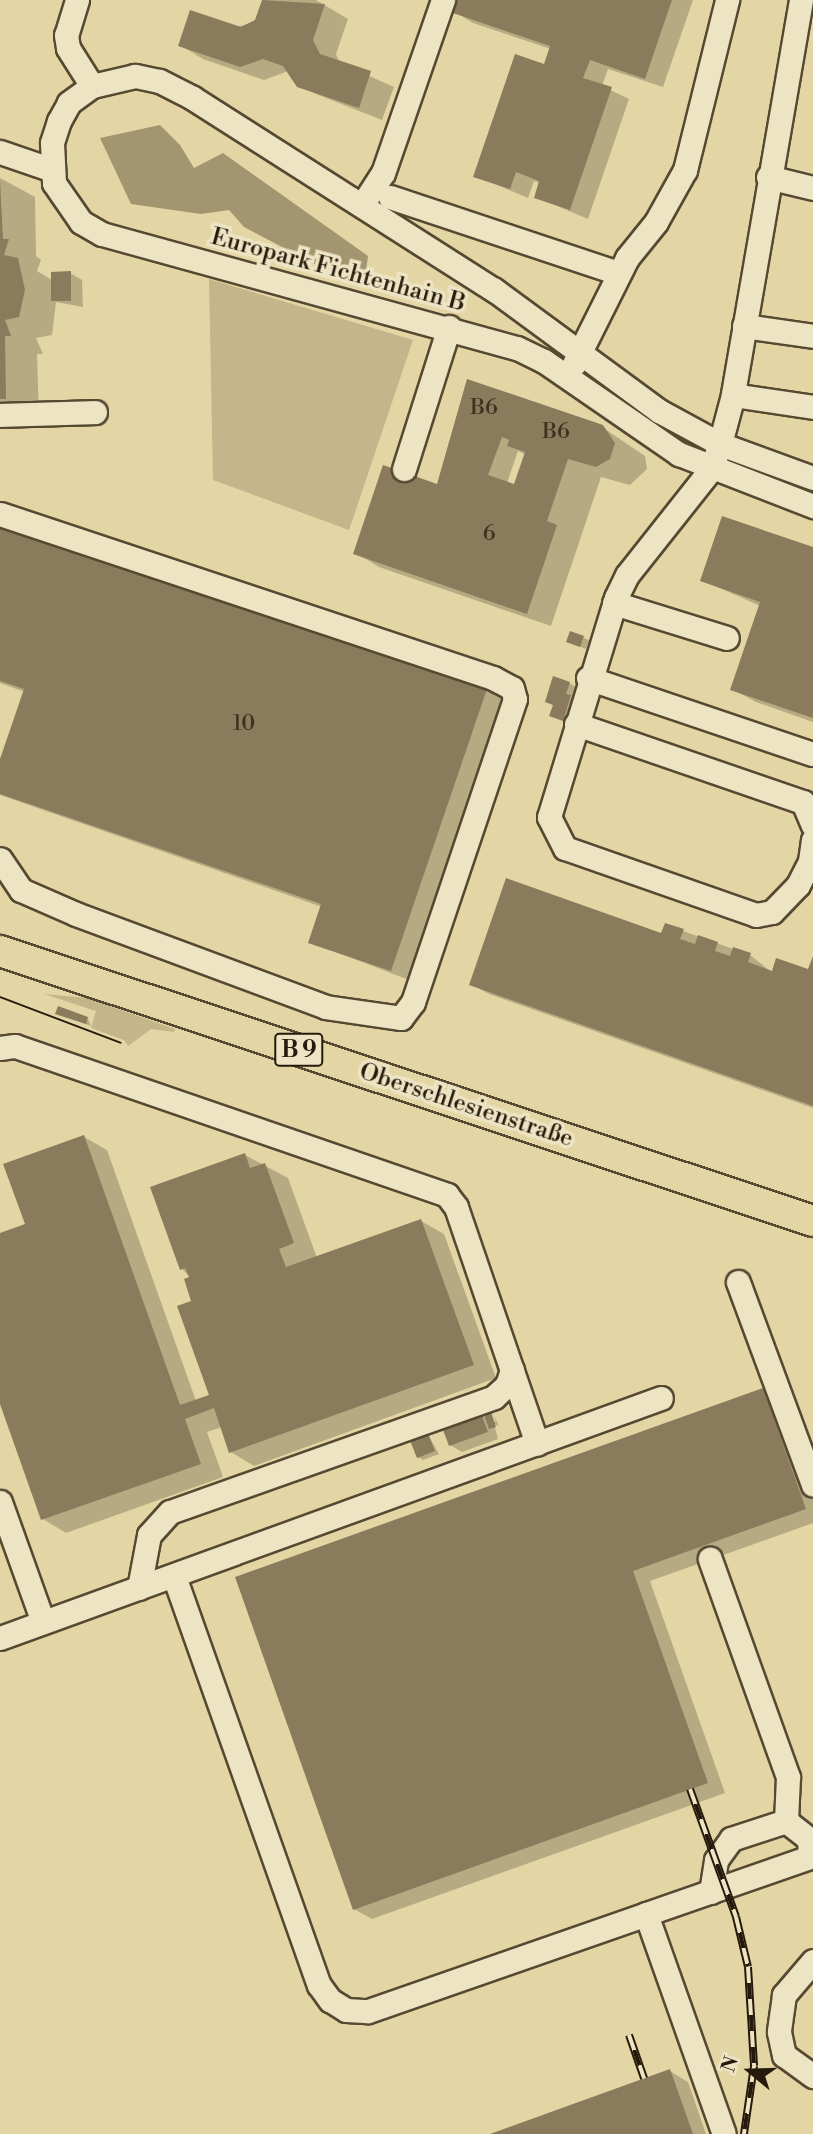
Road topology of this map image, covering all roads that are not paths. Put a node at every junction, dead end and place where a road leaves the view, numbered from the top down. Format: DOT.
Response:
graph roads {
  1 [pos="77,0"];
  2 [pos="443,0"];
  3 [pos="727,0"];
  4 [pos="801,0"];
  5 [pos="92,86"];
  6 [pos="0,152"];
  7 [pos="50,169"];
  8 [pos="768,177"];
  9 [pos="813,188"];
  10 [pos="390,197"];
  11 [pos="362,205"];
  12 [pos="619,272"];
  13 [pos="744,326"];
  14 [pos="449,327"];
  15 [pos="813,336"];
  16 [pos="582,353"];
  17 [pos="565,375"];
  18 [pos="733,395"];
  19 [pos="813,407"];
  20 [pos="95,412"];
  21 [pos="0,415"];
  22 [pos="720,444"];
  23 [pos="404,469"];
  24 [pos="711,469"];
  25 [pos="813,478"];
  26 [pos="813,506"];
  27 [pos="0,514"];
  28 [pos="614,603"];
  29 [pos="727,638"];
  30 [pos="589,678"];
  31 [pos="576,724"];
  32 [pos="813,754"];
  33 [pos="813,825"];
  34 [pos="813,840"];
  35 [pos="0,859"];
  36 [pos="2,949"];
  37 [pos="0,1048"];
  38 [pos="813,1221"];
  39 [pos="738,1282"];
  40 [pos="512,1370"];
  41 [pos="661,1398"];
  42 [pos="537,1443"];
  43 [pos="813,1485"];
  44 [pos="0,1502"];
  45 [pos="710,1559"];
  46 [pos="174,1576"];
  47 [pos="139,1588"];
  48 [pos="43,1622"];
  49 [pos="0,1638"];
  50 [pos="786,1821"];
  51 [pos="711,1892"];
  52 [pos="646,1914"];
  53 [pos="813,1961"];
  54 [pos="813,2076"];
  55 [pos="724,2134"];
  1 -- 5 [label="street"];
  2 -- 11 [label="street"];
  3 -- 12 [label="street"];
  4 -- 8 [label="street"];
  5 -- 7 [label="street, Europark Fichtenhain B"];
  5 -- 11 [label="street, Europark Fichtenhain B"];
  6 -- 7 [label="street"];
  7 -- 14 [label="street, Europark Fichtenhain B"];
  8 -- 9 [label="street"];
  8 -- 13 [label="street"];
  10 -- 12 [label="street"];
  11 -- 16 [label="street, Europark Fichtenhain B"];
  12 -- 16 [label="street"];
  13 -- 15 [label="street"];
  13 -- 18 [label="street"];
  14 -- 17 [label="street, Europark Fichtenhain B"];
  14 -- 23 [label="street"];
  16 -- 17 [label="street"];
  16 -- 22 [label="street, Europark Fichtenhain B"];
  17 -- 24 [label="street, Europark Fichtenhain B"];
  18 -- 19 [label="street"];
  18 -- 22 [label="street"];
  20 -- 21 [label="street"];
  22 -- 24 [label="street"];
  22 -- 25 [label="street, Europark Fichtenhain B"];
  24 -- 26 [label="street, Europark Fichtenhain B"];
  24 -- 28 [label="street"];
  27 -- 35 [label="street"];
  28 -- 29 [label="street"];
  28 -- 30 [label="street"];
  30 -- 31 [label="street"];
  30 -- 32 [label="street"];
  31 -- 33 [label="street"];
  31 -- 34 [label="street"];
  36 -- 38 [label="main road, Oberschlesienstraße / B 9"];
  37 -- 40 [label="street"];
  39 -- 43 [label="street"];
  40 -- 42 [label="street"];
  40 -- 47 [label="street"];
  41 -- 42 [label="street"];
  42 -- 46 [label="street"];
  44 -- 48 [label="street"];
  45 -- 50 [label="street"];
  46 -- 47 [label="street"];
  46 -- 52 [label="street"];
  47 -- 48 [label="street"];
  48 -- 49 [label="street"];
  50 -- 51 [label="street"];
  50 -- 51 [label="street"];
  51 -- 52 [label="street"];
  52 -- 55 [label="street"];
  53 -- 54 [label="street"];
}
